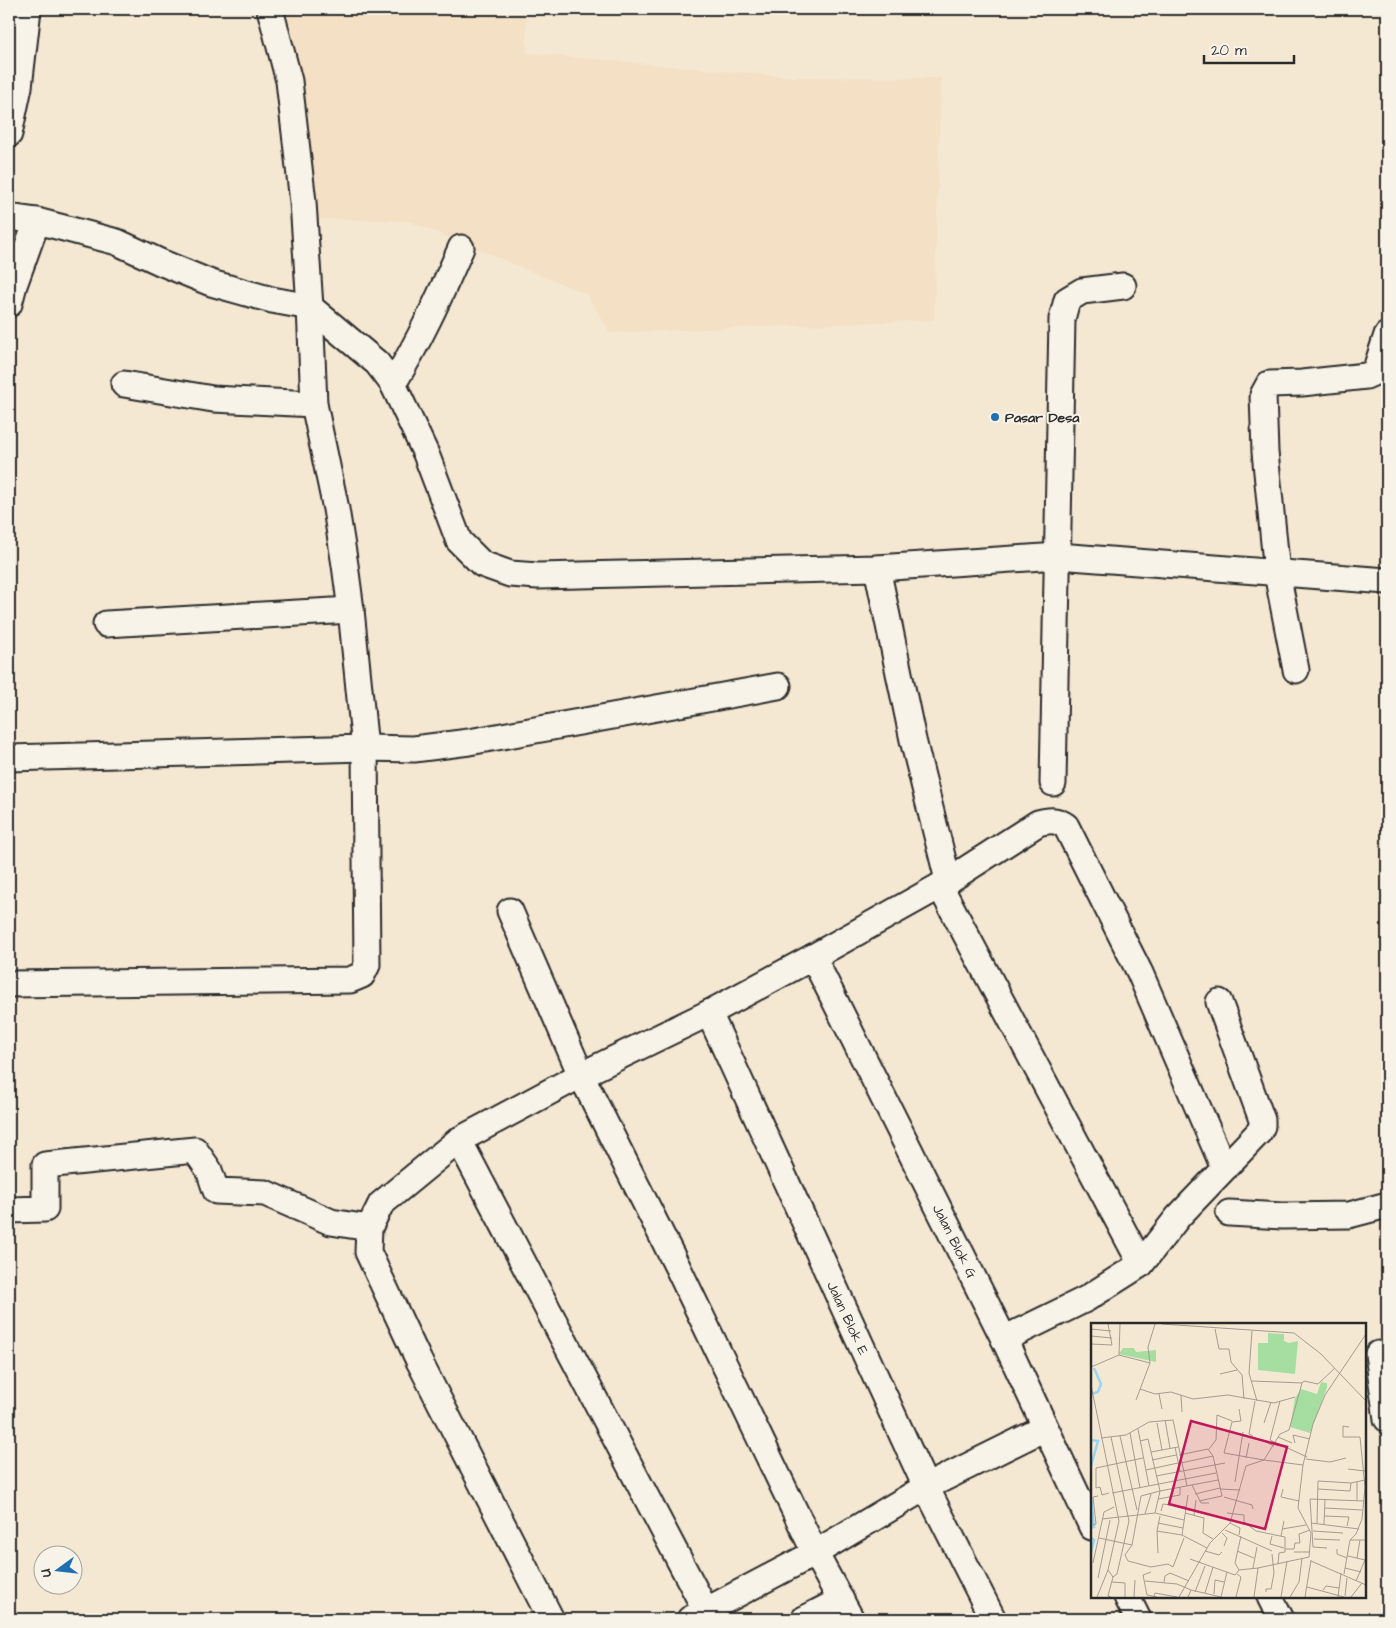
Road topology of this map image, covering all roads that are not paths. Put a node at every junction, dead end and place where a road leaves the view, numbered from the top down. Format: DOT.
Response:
graph roads {
  1 [pos="28,9"];
  2 [pos="270,9"];
  3 [pos="9,134"];
  4 [pos="9,217"];
  5 [pos="37,221"];
  6 [pos="461,248"];
  7 [pos="1123,286"];
  8 [pos="9,304"];
  9 [pos="310,308"];
  10 [pos="1387,335"];
  11 [pos="124,384"];
  12 [pos="393,384"];
  13 [pos="314,404"];
  14 [pos="1058,556"];
  15 [pos="877,568"];
  16 [pos="1277,573"];
  17 [pos="1387,581"];
  18 [pos="351,610"];
  19 [pos="106,624"];
  20 [pos="1296,670"];
  21 [pos="778,686"];
  22 [pos="365,748"];
  23 [pos="9,758"];
  24 [pos="1053,783"];
  25 [pos="944,883"];
  26 [pos="510,911"];
  27 [pos="813,957"];
  28 [pos="9,984"];
  29 [pos="1219,1002"];
  30 [pos="709,1013"];
  31 [pos="581,1075"];
  32 [pos="459,1140"];
  33 [pos="1224,1168"];
  34 [pos="1387,1205"];
  35 [pos="9,1210"];
  36 [pos="1230,1213"];
  37 [pos="368,1228"];
  38 [pos="1140,1264"];
  39 [pos="1004,1339"];
  40 [pos="1377,1354"];
  41 [pos="1387,1419"];
  42 [pos="1044,1428"];
  43 [pos="926,1487"];
  44 [pos="1091,1525"];
  45 [pos="815,1552"];
  46 [pos="1128,1598"];
  47 [pos="1270,1598"];
  48 [pos="846,1609"];
  49 [pos="698,1615"];
  50 [pos="552,1619"];
  51 [pos="804,1619"];
  52 [pos="993,1619"];
  53 [pos="1138,1619"];
  54 [pos="1281,1619"];
  1 -- 3 [label="street"];
  2 -- 9 [label="street"];
  4 -- 5 [label="street"];
  5 -- 8 [label="street"];
  5 -- 9 [label="street"];
  6 -- 12 [label="street"];
  7 -- 14 [label="street"];
  9 -- 12 [label="street"];
  9 -- 13 [label="street"];
  10 -- 16 [label="street"];
  11 -- 13 [label="street"];
  12 -- 15 [label="street"];
  13 -- 18 [label="street"];
  14 -- 15 [label="street"];
  14 -- 16 [label="street"];
  14 -- 24 [label="street"];
  15 -- 25 [label="street"];
  16 -- 17 [label="street"];
  16 -- 20 [label="street"];
  18 -- 19 [label="street"];
  18 -- 22 [label="street"];
  21 -- 22 [label="street"];
  22 -- 23 [label="street"];
  22 -- 28 [label="street"];
  25 -- 27 [label="street"];
  25 -- 33 [label="street"];
  25 -- 38 [label="street"];
  26 -- 31 [label="street"];
  27 -- 30 [label="street"];
  27 -- 39 [label="street, Jalan Blok G"];
  29 -- 33 [label="street"];
  30 -- 31 [label="street"];
  30 -- 43 [label="street, Jalan Blok E"];
  31 -- 32 [label="street"];
  31 -- 45 [label="street"];
  32 -- 37 [label="street"];
  32 -- 49 [label="street"];
  33 -- 38 [label="street"];
  34 -- 36 [label="street"];
  35 -- 37 [label="street"];
  37 -- 50 [label="street"];
  38 -- 39 [label="street"];
  39 -- 42 [label="street, Jalan Blok G"];
  40 -- 41 [label="street"];
  42 -- 43 [label="street"];
  42 -- 44 [label="street, Jalan Blok G"];
  43 -- 45 [label="street"];
  43 -- 52 [label="street, Jalan Blok E"];
  45 -- 48 [label="street"];
  45 -- 49 [label="street"];
  46 -- 53 [label="street"];
  47 -- 54 [label="street"];
  48 -- 51 [label="street"];
}
